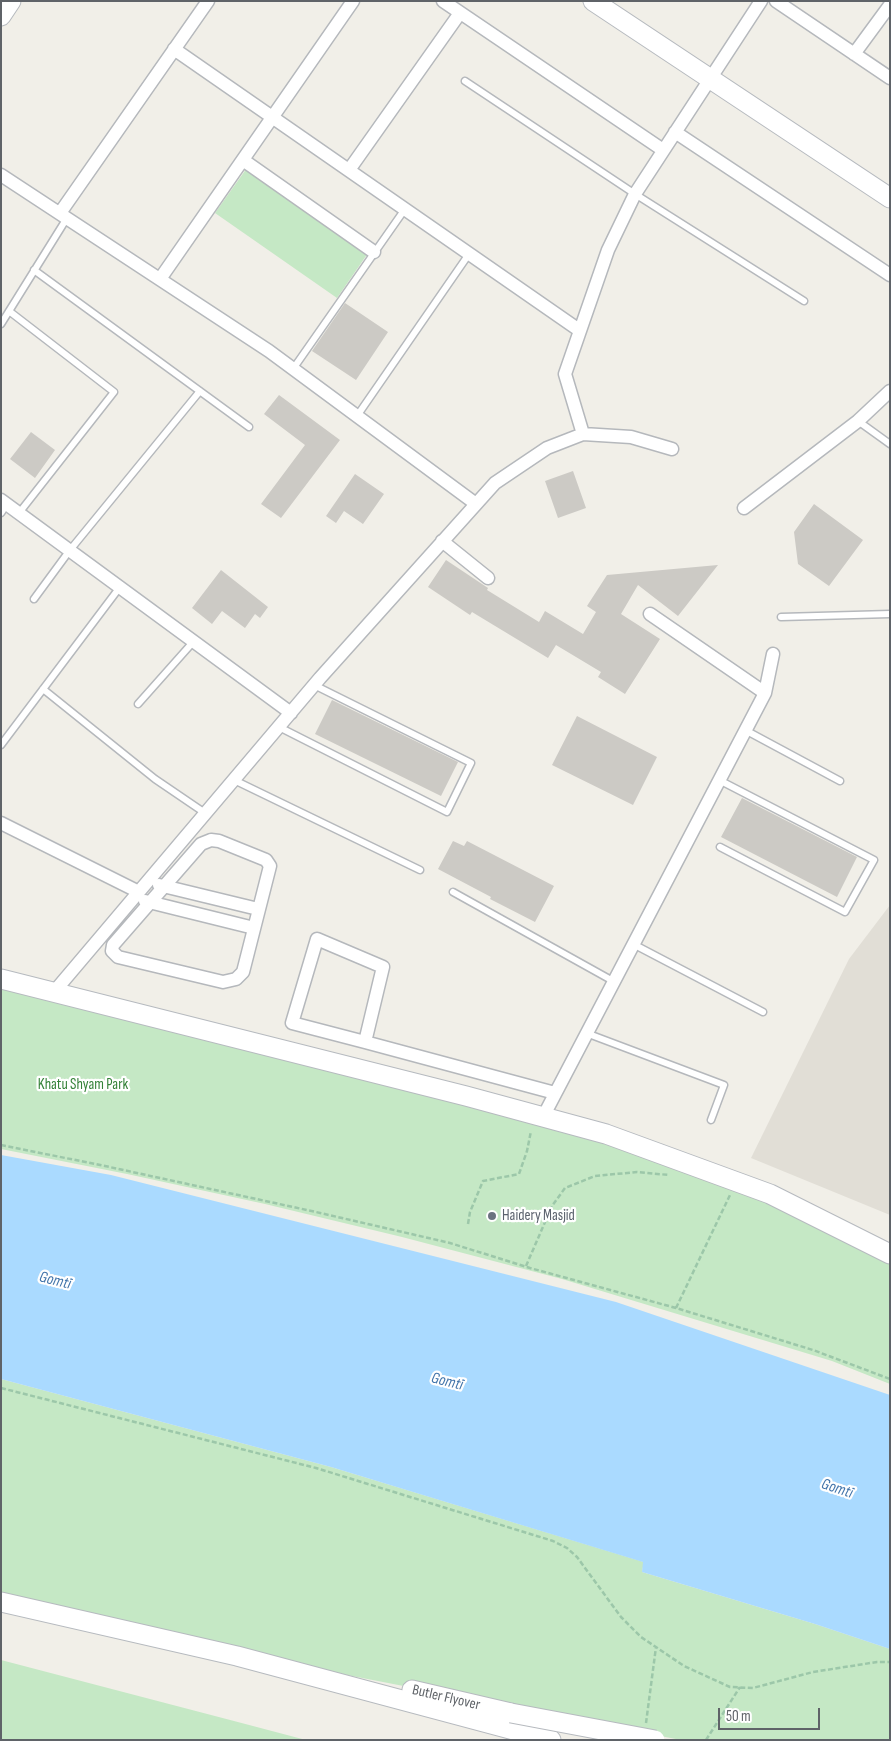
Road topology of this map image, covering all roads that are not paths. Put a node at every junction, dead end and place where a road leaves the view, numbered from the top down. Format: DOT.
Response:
graph roads {
  1 [pos="11,1"];
  2 [pos="208,1"];
  3 [pos="353,1"];
  4 [pos="443,1"];
  5 [pos="593,1"];
  6 [pos="761,1"];
  7 [pos="776,1"];
  8 [pos="890,5"];
  9 [pos="460,13"];
  10 [pos="1,16"];
  11 [pos="174,50"];
  12 [pos="854,54"];
  13 [pos="710,78"];
  14 [pos="890,78"];
  15 [pos="465,81"];
  16 [pos="272,117"];
  17 [pos="675,132"];
  18 [pos="664,150"];
  19 [pos="243,160"];
  20 [pos="349,170"];
  21 [pos="1,175"];
  22 [pos="635,194"];
  23 [pos="890,198"];
  24 [pos="405,209"];
  25 [pos="63,216"];
  26 [pos="374,252"];
  27 [pos="469,254"];
  28 [pos="34,270"];
  29 [pos="890,275"];
  30 [pos="160,280"];
  31 [pos="804,300"];
  32 [pos="9,311"];
  33 [pos="1,324"];
  34 [pos="580,330"];
  35 [pos="293,369"];
  36 [pos="200,391"];
  37 [pos="890,391"];
  38 [pos="357,416"];
  39 [pos="858,420"];
  40 [pos="249,427"];
  41 [pos="583,434"];
  42 [pos="890,444"];
  43 [pos="672,449"];
  44 [pos="476,504"];
  45 [pos="3,506"];
  46 [pos="744,508"];
  47 [pos="19,513"];
  48 [pos="442,541"];
  49 [pos="70,550"];
  50 [pos="488,578"];
  51 [pos="120,587"];
  52 [pos="34,599"];
  53 [pos="650,614"];
  54 [pos="890,614"];
  55 [pos="781,617"];
  56 [pos="194,641"];
  57 [pos="773,654"];
  58 [pos="314,685"];
  59 [pos="43,689"];
  60 [pos="765,693"];
  61 [pos="138,704"];
  62 [pos="291,713"];
  63 [pos="279,727"];
  64 [pos="745,730"];
  65 [pos="1,745"];
  66 [pos="234,780"];
  67 [pos="719,780"];
  68 [pos="840,781"];
  69 [pos="205,813"];
  70 [pos="1,823"];
  71 [pos="720,846"];
  72 [pos="420,870"];
  73 [pos="148,882"];
  74 [pos="166,887"];
  75 [pos="453,892"];
  76 [pos="136,896"];
  77 [pos="150,902"];
  78 [pos="258,910"];
  79 [pos="254,928"];
  80 [pos="632,944"];
  81 [pos="1,979"];
  82 [pos="614,981"];
  83 [pos="54,992"];
  84 [pos="763,1012"];
  85 [pos="586,1033"];
  86 [pos="365,1042"];
  87 [pos="555,1093"];
  88 [pos="538,1116"];
  89 [pos="711,1120"];
  90 [pos="890,1254"];
  91 [pos="1,1602"];
  92 [pos="237,1656"];
  93 [pos="650,1735"];
  94 [pos="551,1740"];
  1 -- 10 [label="street"];
  2 -- 11 [label="street"];
  3 -- 16 [label="street"];
  4 -- 9 [label="street"];
  5 -- 13 [label="street"];
  6 -- 13 [label="street"];
  7 -- 12 [label="street"];
  8 -- 12 [label="street"];
  9 -- 18 [label="street"];
  9 -- 20 [label="street"];
  11 -- 16 [label="street"];
  11 -- 25 [label="street"];
  12 -- 14 [label="street"];
  13 -- 17 [label="street"];
  13 -- 23 [label="street"];
  15 -- 22 [label="lane"];
  16 -- 19 [label="street"];
  16 -- 20 [label="street"];
  17 -- 18 [label="street"];
  17 -- 29 [label="street"];
  18 -- 22 [label="street"];
  19 -- 26 [label="street"];
  19 -- 30 [label="street"];
  20 -- 24 [label="street"];
  21 -- 25 [label="street"];
  22 -- 31 [label="lane"];
  22 -- 34 [label="street"];
  24 -- 26 [label="lane"];
  24 -- 27 [label="street"];
  25 -- 28 [label="lane"];
  25 -- 30 [label="street"];
  26 -- 35 [label="lane"];
  27 -- 34 [label="street"];
  27 -- 38 [label="lane"];
  28 -- 32 [label="lane"];
  28 -- 36 [label="lane"];
  30 -- 35 [label="street"];
  32 -- 33 [label="lane"];
  32 -- 47 [label="lane"];
  34 -- 41 [label="street"];
  35 -- 38 [label="street"];
  36 -- 40 [label="lane"];
  36 -- 49 [label="lane"];
  37 -- 39 [label="street"];
  38 -- 44 [label="street"];
  39 -- 42 [label="lane"];
  39 -- 46 [label="street"];
  41 -- 43 [label="street"];
  41 -- 44 [label="street"];
  44 -- 48 [label="street"];
  45 -- 47 [label="street"];
  47 -- 49 [label="street"];
  48 -- 50 [label="street"];
  48 -- 58 [label="street"];
  49 -- 51 [label="street"];
  49 -- 52 [label="lane"];
  51 -- 56 [label="street"];
  51 -- 59 [label="lane"];
  53 -- 60 [label="street"];
  54 -- 55 [label="lane"];
  56 -- 61 [label="lane"];
  56 -- 62 [label="street"];
  57 -- 60 [label="street"];
  58 -- 62 [label="street"];
  58 -- 63 [label="lane"];
  59 -- 65 [label="lane"];
  59 -- 69 [label="lane"];
  60 -- 64 [label="street"];
  62 -- 63 [label="street"];
  63 -- 66 [label="street"];
  64 -- 67 [label="street"];
  64 -- 68 [label="lane"];
  66 -- 69 [label="street"];
  66 -- 72 [label="lane"];
  67 -- 71 [label="lane"];
  67 -- 80 [label="street"];
  69 -- 73 [label="street"];
  70 -- 76 [label="street"];
  73 -- 74 [label="street"];
  73 -- 76 [label="street"];
  74 -- 77 [label="street"];
  74 -- 78 [label="street"];
  74 -- 78 [label="street"];
  75 -- 82 [label="lane"];
  76 -- 77 [label="street"];
  76 -- 83 [label="street"];
  77 -- 79 [label="street"];
  77 -- 79 [label="street"];
  78 -- 79 [label="street"];
  80 -- 82 [label="street"];
  80 -- 84 [label="lane"];
  81 -- 83 [label="street"];
  82 -- 85 [label="street"];
  83 -- 88 [label="street"];
  85 -- 87 [label="street"];
  85 -- 89 [label="lane"];
  86 -- 86 [label="street"];
  86 -- 87 [label="street"];
  87 -- 88 [label="street"];
  88 -- 90 [label="street"];
  91 -- 92 [label="street"];
  92 -- 93 [label="street, Butler Flyover, bridge"];
  92 -- 94 [label="street"];
}
